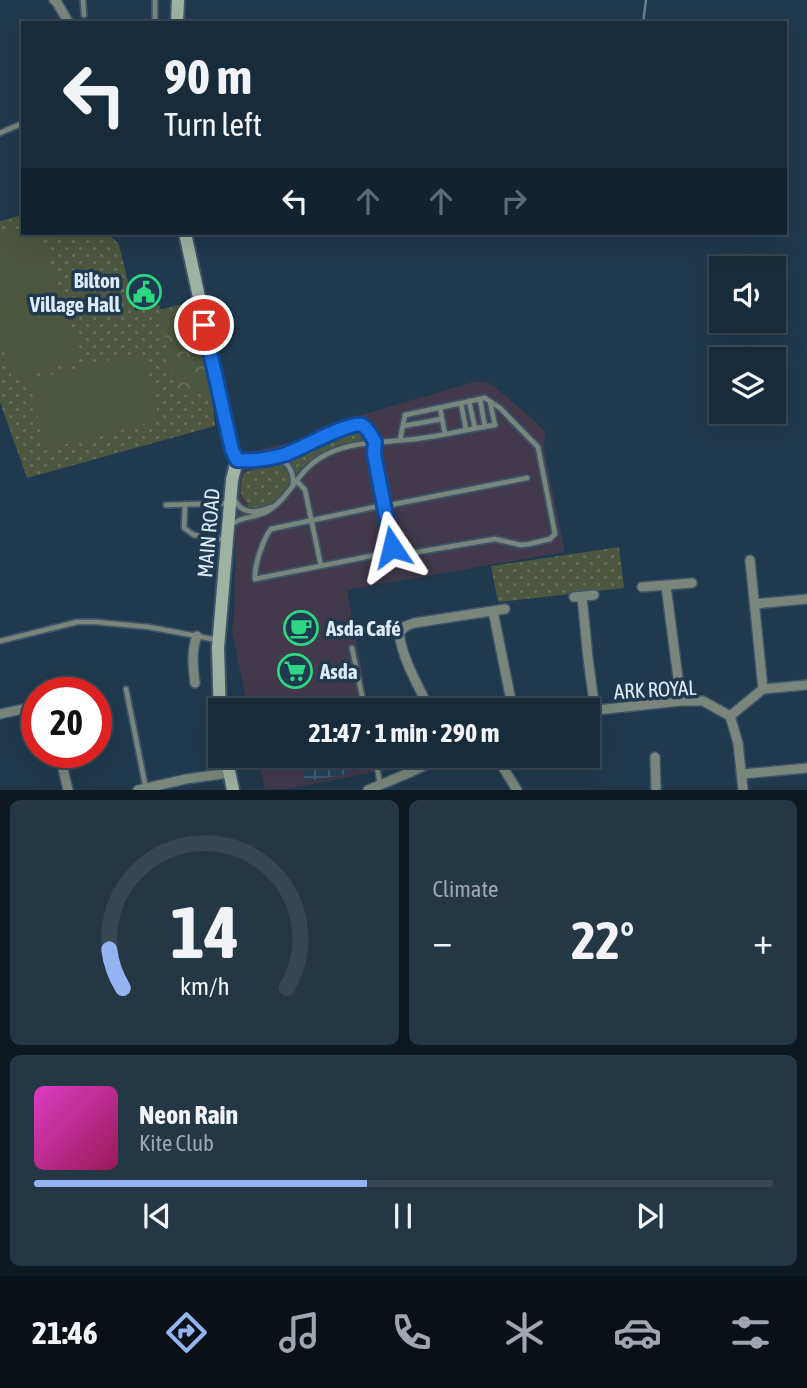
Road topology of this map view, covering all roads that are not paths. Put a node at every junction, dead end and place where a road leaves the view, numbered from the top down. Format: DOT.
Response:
graph roads {
  1 [pos="54,0"];
  2 [pos="82,0"];
  3 [pos="155,0"];
  4 [pos="178,0"];
  5 [pos="83,15"];
  6 [pos="68,21"];
  7 [pos="155,21"];
  8 [pos="177,21"];
  9 [pos="21,124"];
  10 [pos="0,133"];
  11 [pos="185,235"];
  12 [pos="485,399"];
  13 [pos="469,401"];
  14 [pos="461,403"];
  15 [pos="440,408"];
  16 [pos="442,419"];
  17 [pos="403,426"];
  18 [pos="485,427"];
  19 [pos="475,428"];
  20 [pos="466,430"];
  21 [pos="445,434"];
  22 [pos="400,440"];
  23 [pos="375,442"];
  24 [pos="277,457"];
  25 [pos="237,460"];
  26 [pos="527,478"];
  27 [pos="295,484"];
  28 [pos="231,488"];
  29 [pos="230,503"];
  30 [pos="185,504"];
  31 [pos="278,504"];
  32 [pos="166,505"];
  33 [pos="385,506"];
  34 [pos="312,520"];
  35 [pos="228,537"];
  36 [pos="381,554"];
  37 [pos="754,564"];
  38 [pos="321,566"];
  39 [pos="692,583"];
  40 [pos="666,586"];
  41 [pos="642,587"];
  42 [pos="594,595"];
  43 [pos="807,598"];
  44 [pos="755,604"];
  45 [pos="505,609"];
  46 [pos="493,611"];
  47 [pos="197,636"];
  48 [pos="219,640"];
  49 [pos="0,641"];
  50 [pos="352,648"];
  51 [pos="195,683"];
  52 [pos="807,685"];
  53 [pos="126,689"];
  54 [pos="763,689"];
  55 [pos="219,698"];
  56 [pos="362,698"];
  57 [pos="424,698"];
  58 [pos="511,698"];
  59 [pos="591,698"];
  60 [pos="681,701"];
  61 [pos="21,709"];
  62 [pos="600,710"];
  63 [pos="0,714"];
  64 [pos="730,716"];
  65 [pos="655,757"];
  66 [pos="63,768"];
  67 [pos="228,768"];
  68 [pos="377,768"];
  69 [pos="419,768"];
  70 [pos="504,768"];
  71 [pos="807,768"];
  72 [pos="229,773"];
  73 [pos="742,774"];
  74 [pos="380,785"];
  75 [pos="68,789"];
  76 [pos="144,789"];
  77 [pos="233,789"];
  78 [pos="368,789"];
  79 [pos="517,789"];
  80 [pos="655,789"];
  81 [pos="743,789"];
  1 -- 6 [label="street"];
  2 -- 5 [label="lane"];
  3 -- 7 [label="lane"];
  4 -- 8 [label="main road"];
  9 -- 10 [label="lane"];
  11 -- 25 [label="main road, MAIN ROAD"];
  12 -- 13 [label="lane"];
  12 -- 18 [label="lane"];
  12 -- 18 [label="lane"];
  12 -- 36 [label="lane"];
  13 -- 14 [label="lane"];
  13 -- 19 [label="lane"];
  14 -- 15 [label="lane"];
  14 -- 20 [label="lane"];
  15 -- 16 [label="lane"];
  15 -- 17 [label="lane"];
  16 -- 17 [label="lane"];
  16 -- 21 [label="lane"];
  17 -- 22 [label="lane"];
  18 -- 19 [label="lane"];
  19 -- 20 [label="lane"];
  20 -- 21 [label="lane"];
  21 -- 22 [label="lane"];
  22 -- 23 [label="lane"];
  23 -- 24 [label="lane"];
  23 -- 27 [label="lane"];
  23 -- 33 [label="lane"];
  24 -- 25 [label="lane"];
  24 -- 27 [label="lane"];
  25 -- 28 [label="main road, MAIN ROAD"];
  26 -- 33 [label="lane"];
  27 -- 31 [label="lane"];
  27 -- 34 [label="lane"];
  28 -- 29 [label="main road, MAIN ROAD"];
  28 -- 31 [label="lane"];
  29 -- 30 [label="lane"];
  29 -- 35 [label="main road, MAIN ROAD"];
  30 -- 32 [label="lane"];
  30 -- 35 [label="lane"];
  31 -- 35 [label="lane"];
  33 -- 34 [label="lane"];
  33 -- 36 [label="lane"];
  34 -- 38 [label="lane"];
  34 -- 38 [label="lane"];
  35 -- 48 [label="main road, MAIN ROAD"];
  36 -- 38 [label="lane"];
  37 -- 44 [label="street"];
  39 -- 40 [label="street"];
  40 -- 41 [label="street"];
  40 -- 60 [label="street"];
  42 -- 59 [label="street"];
  43 -- 44 [label="street"];
  44 -- 54 [label="street"];
  45 -- 46 [label="street"];
  46 -- 57 [label="street"];
  46 -- 58 [label="street"];
  47 -- 48 [label="lane"];
  47 -- 49 [label="lane"];
  47 -- 51 [label="street"];
  48 -- 55 [label="main road, MAIN ROAD"];
  50 -- 56 [label="lane"];
  52 -- 54 [label="street"];
  53 -- 76 [label="lane"];
  54 -- 64 [label="street"];
  60 -- 62 [label="street, ARK ROYAL"];
  60 -- 64 [label="street, ARK ROYAL"];
  61 -- 63 [label="street"];
  64 -- 73 [label="street"];
  65 -- 80 [label="street"];
  66 -- 75 [label="street"];
  67 -- 72 [label="main road"];
  68 -- 74 [label="lane"];
  69 -- 74 [label="street"];
  70 -- 79 [label="street"];
  71 -- 73 [label="street"];
  72 -- 76 [label="street"];
  72 -- 77 [label="main road"];
  73 -- 81 [label="street"];
  74 -- 78 [label="street"];
}
